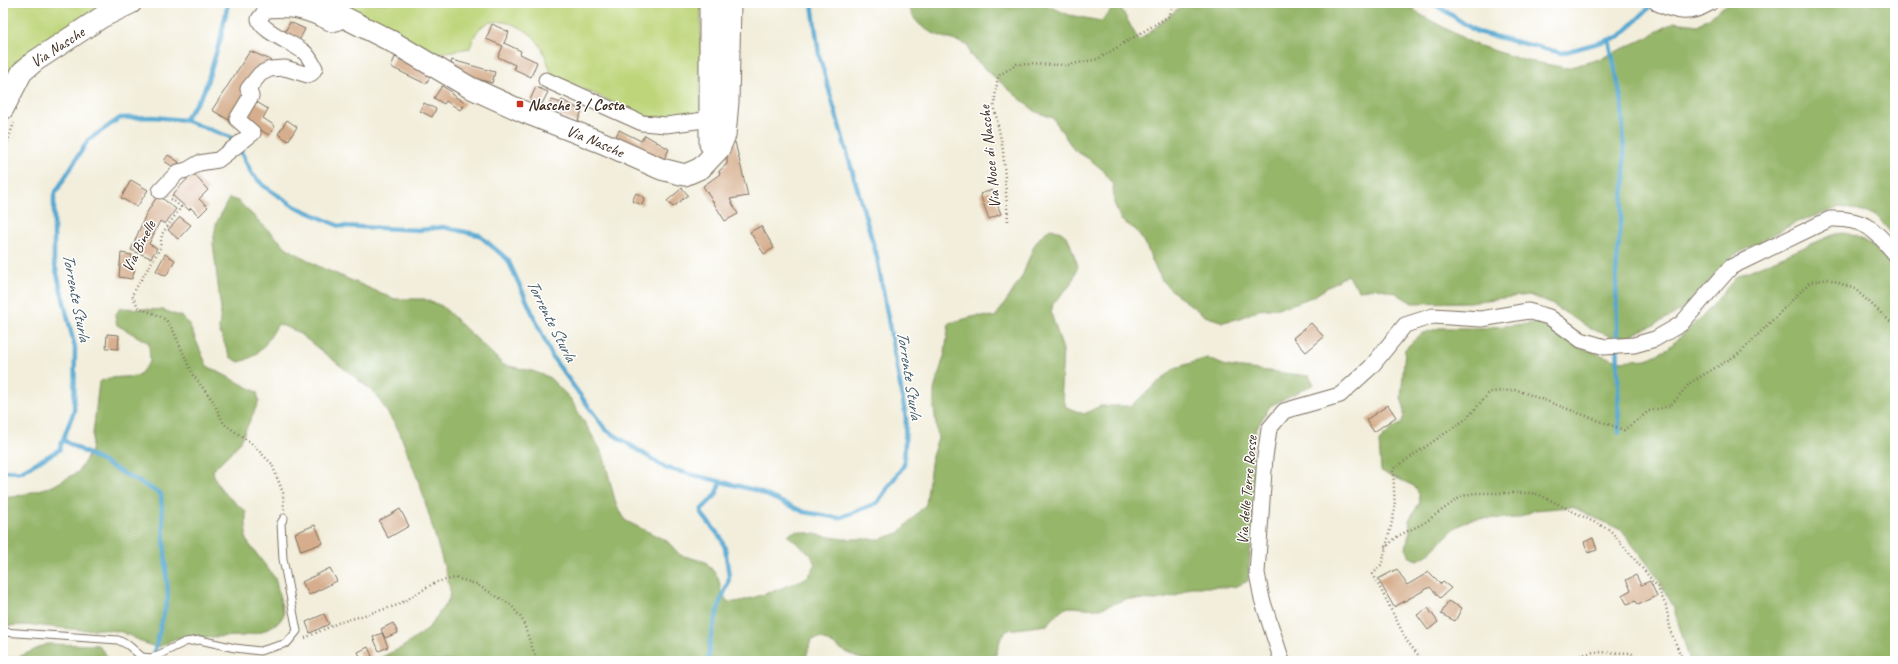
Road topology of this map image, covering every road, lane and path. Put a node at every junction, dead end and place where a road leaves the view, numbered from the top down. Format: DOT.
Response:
graph roads {
  1 [pos="131,3"];
  2 [pos="316,3"];
  3 [pos="710,3"];
  4 [pos="730,3"];
  5 [pos="1175,3"];
  6 [pos="1657,3"];
  7 [pos="1710,3"];
  8 [pos="342,15"];
  9 [pos="546,80"];
  10 [pos="9,114"];
  11 [pos="712,119"];
  12 [pos="710,158"];
  13 [pos="160,191"];
  14 [pos="3,214"];
  15 [pos="1008,221"];
  16 [pos="1895,254"];
  17 [pos="1895,326"];
  18 [pos="284,518"];
  19 [pos="1385,549"];
  20 [pos="3,632"];
  21 [pos="287,642"];
  22 [pos="537,661"];
  23 [pos="1282,661"];
  24 [pos="1423,661"];
  25 [pos="1557,661"];
  26 [pos="1636,661"];
  27 [pos="1683,661"];
  1 -- 10 [label="street, Via Nasche"];
  2 -- 8 [label="street, Via Nasche"];
  3 -- 11 [label="street"];
  4 -- 12 [label="street, Via Nasche"];
  5 -- 15 [label="path, Via Noce di Nasche"];
  6 -- 7 [label="street"];
  8 -- 12 [label="street, Via Nasche"];
  8 -- 13 [label="street"];
  9 -- 11 [label="street"];
  10 -- 14 [label="path"];
  11 -- 12 [label="street"];
  13 -- 18 [label="path, Via Binelle"];
  16 -- 23 [label="street, Via delle Terre Rosse"];
  17 -- 19 [label="path"];
  18 -- 21 [label="lane"];
  19 -- 24 [label="path"];
  19 -- 27 [label="path"];
  20 -- 21 [label="lane"];
  21 -- 22 [label="path"];
  25 -- 26 [label="path"];
}
